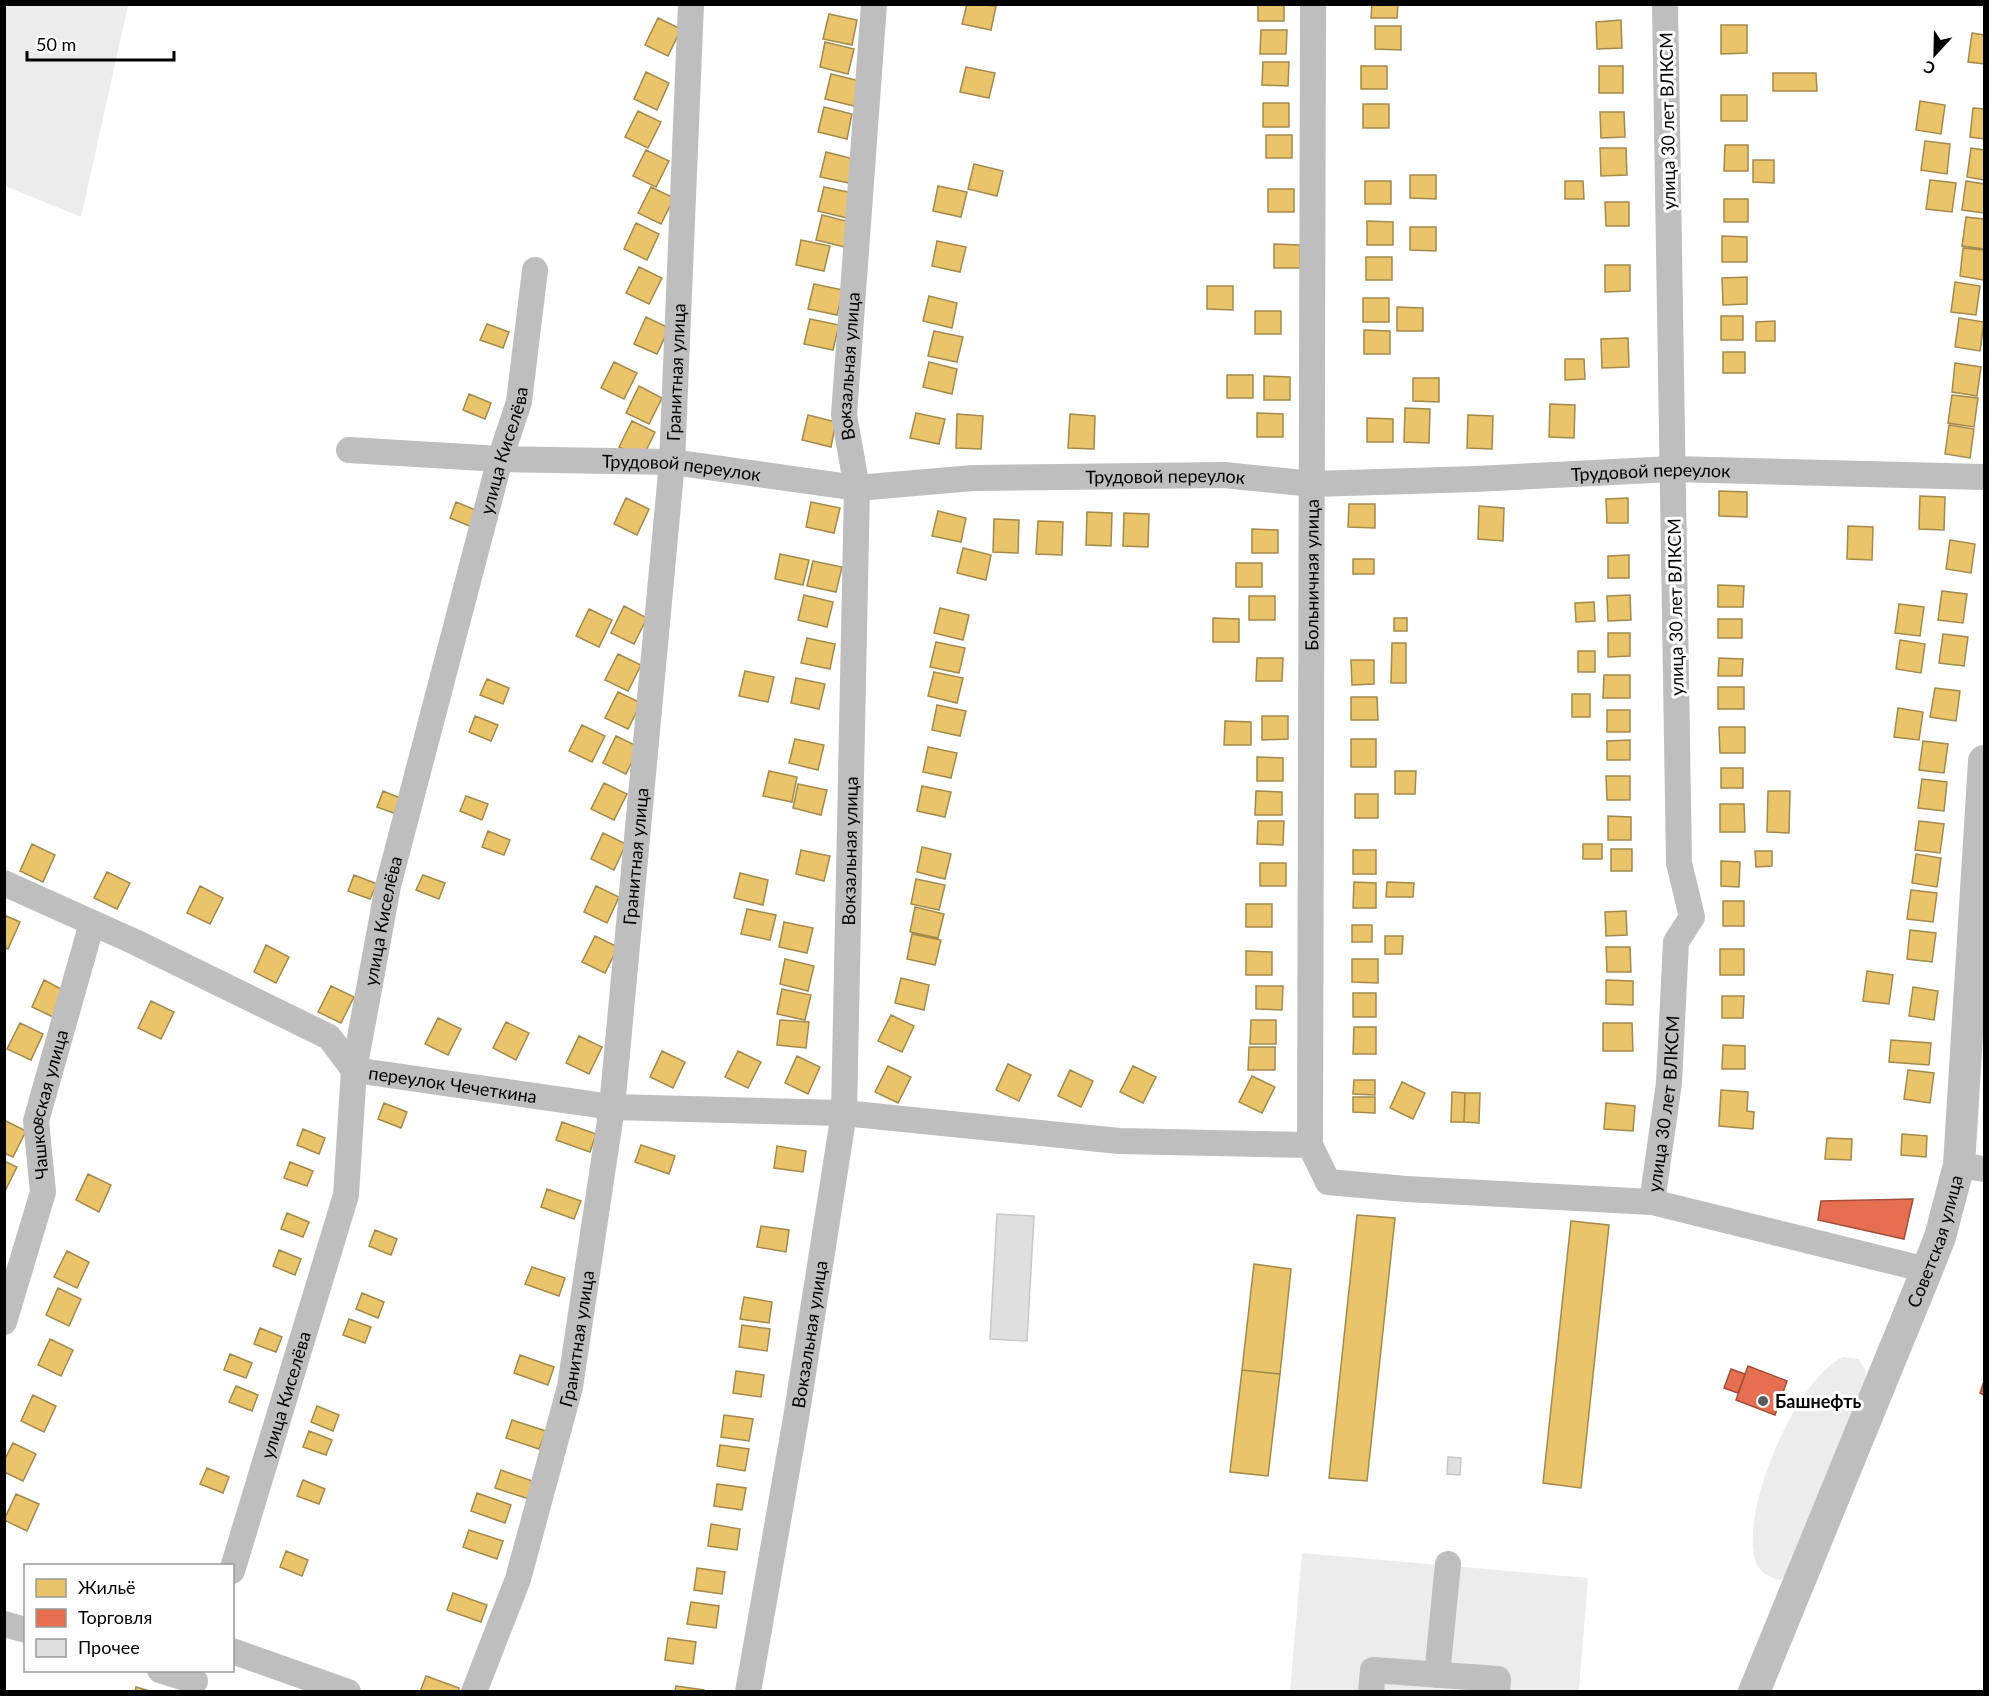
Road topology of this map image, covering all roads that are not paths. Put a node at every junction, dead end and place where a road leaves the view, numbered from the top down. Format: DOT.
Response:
graph roads {
  1 [pos="691,4"];
  2 [pos="874,4"];
  3 [pos="1313,4"];
  4 [pos="1665,4"];
  5 [pos="535,270"];
  6 [pos="349,450"];
  7 [pos="500,459"];
  8 [pos="672,462"];
  9 [pos="1672,469"];
  10 [pos="1984,477"];
  11 [pos="1313,484"];
  12 [pos="857,488"];
  13 [pos="1984,761"];
  14 [pos="4,883"];
  15 [pos="92,923"];
  16 [pos="354,1070"];
  17 [pos="612,1107"];
  18 [pos="844,1113"];
  19 [pos="1310,1145"];
  20 [pos="1972,1167"];
  21 [pos="1652,1202"];
  22 [pos="1927,1270"];
  23 [pos="4,1322"];
  24 [pos="234,1564"];
  25 [pos="1448,1564"];
  26 [pos="4,1624"];
  27 [pos="24,1629"];
  28 [pos="234,1652"];
  29 [pos="164,1672"];
  30 [pos="1437,1675"];
  31 [pos="195,1681"];
  32 [pos="348,1692"];
  33 [pos="474,1692"];
  34 [pos="748,1692"];
  35 [pos="1371,1692"];
  36 [pos="1497,1692"];
  37 [pos="1754,1692"];
  1 -- 8 [label="street, Гранитная улица"];
  2 -- 12 [label="street, Вокзальная улица"];
  3 -- 11 [label="street, Больничная улица"];
  4 -- 9 [label="street, улица 30 лет ВЛКСМ"];
  5 -- 7 [label="street, улица Киселёва"];
  6 -- 7 [label="street, Трудовой переулок"];
  7 -- 8 [label="street, Трудовой переулок"];
  7 -- 16 [label="street, улица Киселёва"];
  8 -- 12 [label="street, Трудовой переулок"];
  8 -- 17 [label="street, Гранитная улица"];
  9 -- 10 [label="street, Трудовой переулок"];
  9 -- 11 [label="street, Трудовой переулок"];
  9 -- 21 [label="street, улица 30 лет ВЛКСМ"];
  11 -- 12 [label="street, Трудовой переулок"];
  11 -- 19 [label="street, Больничная улица"];
  12 -- 18 [label="street, Вокзальная улица"];
  13 -- 20 [label="main road, Советская улица"];
  14 -- 15 [label="street, переулок Чечеткина"];
  15 -- 16 [label="street, переулок Чечеткина"];
  15 -- 23 [label="street, Чашковская улица"];
  16 -- 17 [label="street, переулок Чечеткина"];
  16 -- 24 [label="street, улица Киселёва"];
  17 -- 18 [label="street, переулок Чечеткина"];
  17 -- 33 [label="street, Гранитная улица"];
  18 -- 19 [label="street, переулок Чечеткина"];
  18 -- 34 [label="street, Вокзальная улица"];
  19 -- 21 [label="street"];
  20 -- 22 [label="main road, Советская улица"];
  21 -- 22 [label="street"];
  22 -- 37 [label="main road, Советская улица"];
  25 -- 30 [label="street"];
  26 -- 27 [label="street"];
  28 -- 32 [label="street"];
  29 -- 31 [label="street"];
  30 -- 35 [label="street"];
  30 -- 36 [label="street"];
}
